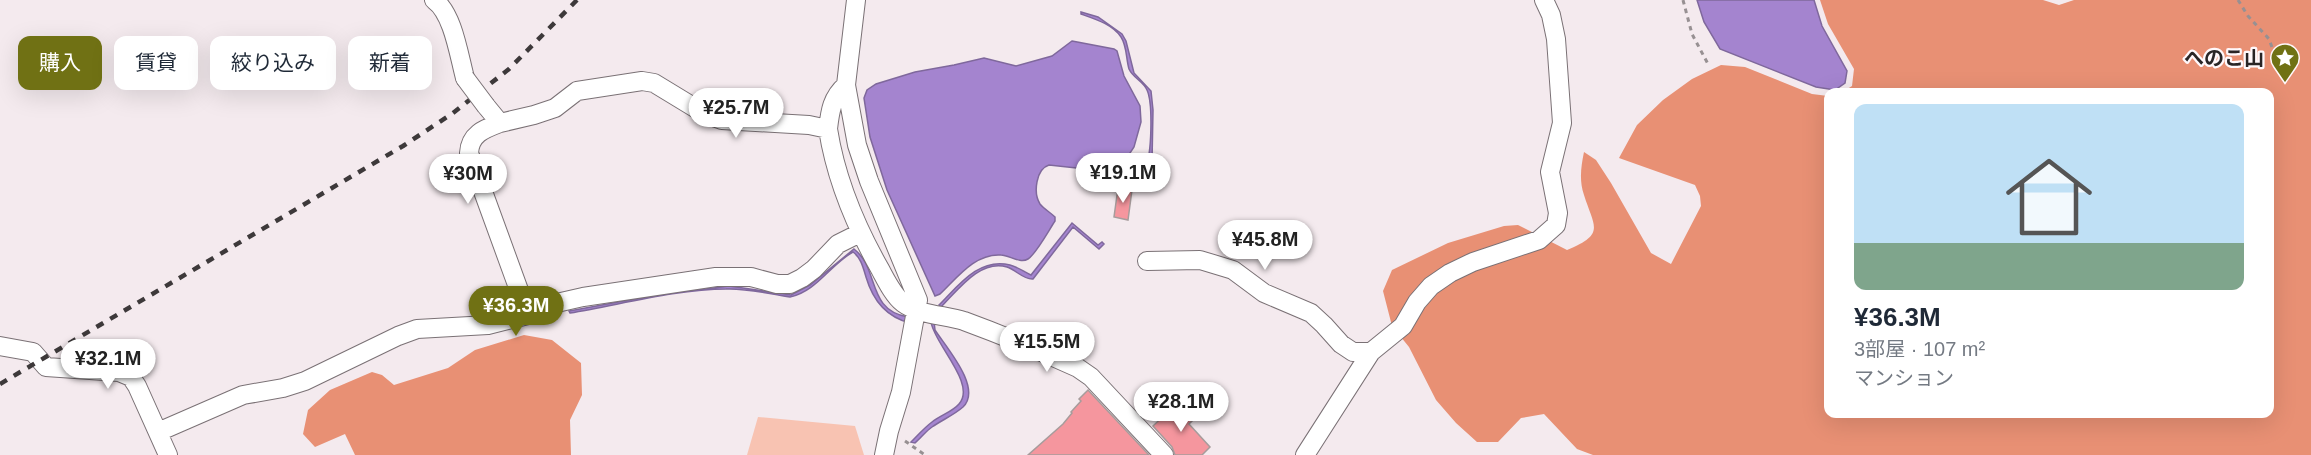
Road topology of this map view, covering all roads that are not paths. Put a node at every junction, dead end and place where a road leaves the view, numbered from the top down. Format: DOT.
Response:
graph roads {
  1 [pos="434,0"];
  2 [pos="856,0"];
  3 [pos="1544,0"];
  4 [pos="846,85"];
  5 [pos="500,123"];
  6 [pos="828,129"];
  7 [pos="860,233"];
  8 [pos="1147,261"];
  9 [pos="918,310"];
  10 [pos="528,315"];
  11 [pos="0,346"];
  12 [pos="1371,352"];
  13 [pos="158,432"];
  14 [pos="168,455"];
  15 [pos="884,455"];
  16 [pos="1164,455"];
  17 [pos="1305,455"];
  1 -- 5 [label="street, bridge"];
  2 -- 4 [label="street"];
  3 -- 12 [label="street"];
  4 -- 6 [label="street"];
  4 -- 9 [label="street"];
  5 -- 6 [label="street"];
  5 -- 10 [label="street"];
  6 -- 7 [label="street"];
  7 -- 9 [label="street"];
  7 -- 10 [label="street"];
  8 -- 12 [label="street"];
  9 -- 15 [label="street"];
  9 -- 16 [label="street"];
  10 -- 13 [label="street"];
  11 -- 13 [label="street"];
  12 -- 17 [label="street"];
  13 -- 14 [label="street"];
}
